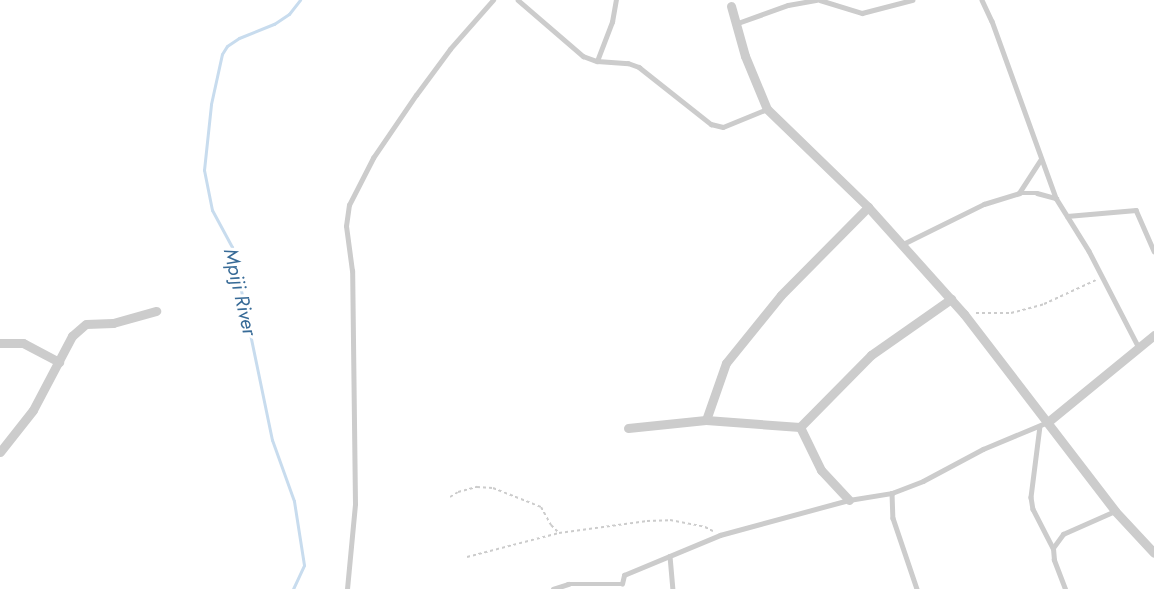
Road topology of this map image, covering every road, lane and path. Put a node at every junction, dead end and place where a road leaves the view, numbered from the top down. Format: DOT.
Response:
graph roads {
  1 [pos="493,0"];
  2 [pos="518,0"];
  3 [pos="616,0"];
  4 [pos="818,0"];
  5 [pos="912,0"];
  6 [pos="982,0"];
  7 [pos="730,3"];
  8 [pos="735,24"];
  9 [pos="597,61"];
  10 [pos="767,109"];
  11 [pos="1041,159"];
  12 [pos="1019,193"];
  13 [pos="1056,198"];
  14 [pos="868,207"];
  15 [pos="1067,216"];
  16 [pos="902,244"];
  17 [pos="1154,251"];
  18 [pos="1101,278"];
  19 [pos="951,299"];
  20 [pos="156,311"];
  21 [pos="964,314"];
  22 [pos="1154,335"];
  23 [pos="0,343"];
  24 [pos="1139,348"];
  25 [pos="59,362"];
  26 [pos="706,420"];
  27 [pos="1044,424"];
  28 [pos="628,428"];
  29 [pos="800,428"];
  30 [pos="0,452"];
  31 [pos="892,493"];
  32 [pos="450,497"];
  33 [pos="849,500"];
  34 [pos="1115,511"];
  35 [pos="559,533"];
  36 [pos="720,535"];
  37 [pos="1053,548"];
  38 [pos="1154,553"];
  39 [pos="670,556"];
  40 [pos="467,557"];
  41 [pos="347,589"];
  42 [pos="553,589"];
  43 [pos="673,589"];
  44 [pos="917,589"];
  45 [pos="1065,589"];
  1 -- 41 [label="lane"];
  2 -- 9 [label="lane"];
  3 -- 9 [label="lane"];
  4 -- 5 [label="lane"];
  4 -- 8 [label="lane"];
  6 -- 11 [label="lane"];
  7 -- 8 [label="street"];
  8 -- 10 [label="street"];
  9 -- 10 [label="lane"];
  10 -- 14 [label="street"];
  11 -- 12 [label="lane"];
  11 -- 13 [label="lane"];
  12 -- 13 [label="lane"];
  12 -- 16 [label="lane"];
  13 -- 15 [label="lane"];
  14 -- 16 [label="street"];
  14 -- 26 [label="street"];
  15 -- 17 [label="lane"];
  15 -- 18 [label="lane"];
  16 -- 19 [label="street"];
  18 -- 21 [label="path"];
  18 -- 24 [label="lane"];
  19 -- 21 [label="street"];
  19 -- 29 [label="street"];
  20 -- 25 [label="street"];
  21 -- 27 [label="street"];
  22 -- 24 [label="street"];
  23 -- 25 [label="street"];
  24 -- 27 [label="street"];
  25 -- 30 [label="street"];
  26 -- 28 [label="street"];
  26 -- 29 [label="street"];
  27 -- 31 [label="lane"];
  27 -- 34 [label="street"];
  27 -- 37 [label="lane"];
  29 -- 33 [label="street"];
  31 -- 33 [label="lane"];
  31 -- 44 [label="lane"];
  32 -- 35 [label="path"];
  33 -- 36 [label="lane"];
  34 -- 37 [label="lane"];
  34 -- 38 [label="street"];
  35 -- 36 [label="path"];
  35 -- 40 [label="path"];
  36 -- 39 [label="lane"];
  37 -- 45 [label="lane"];
  39 -- 42 [label="lane"];
  39 -- 43 [label="lane"];
}
